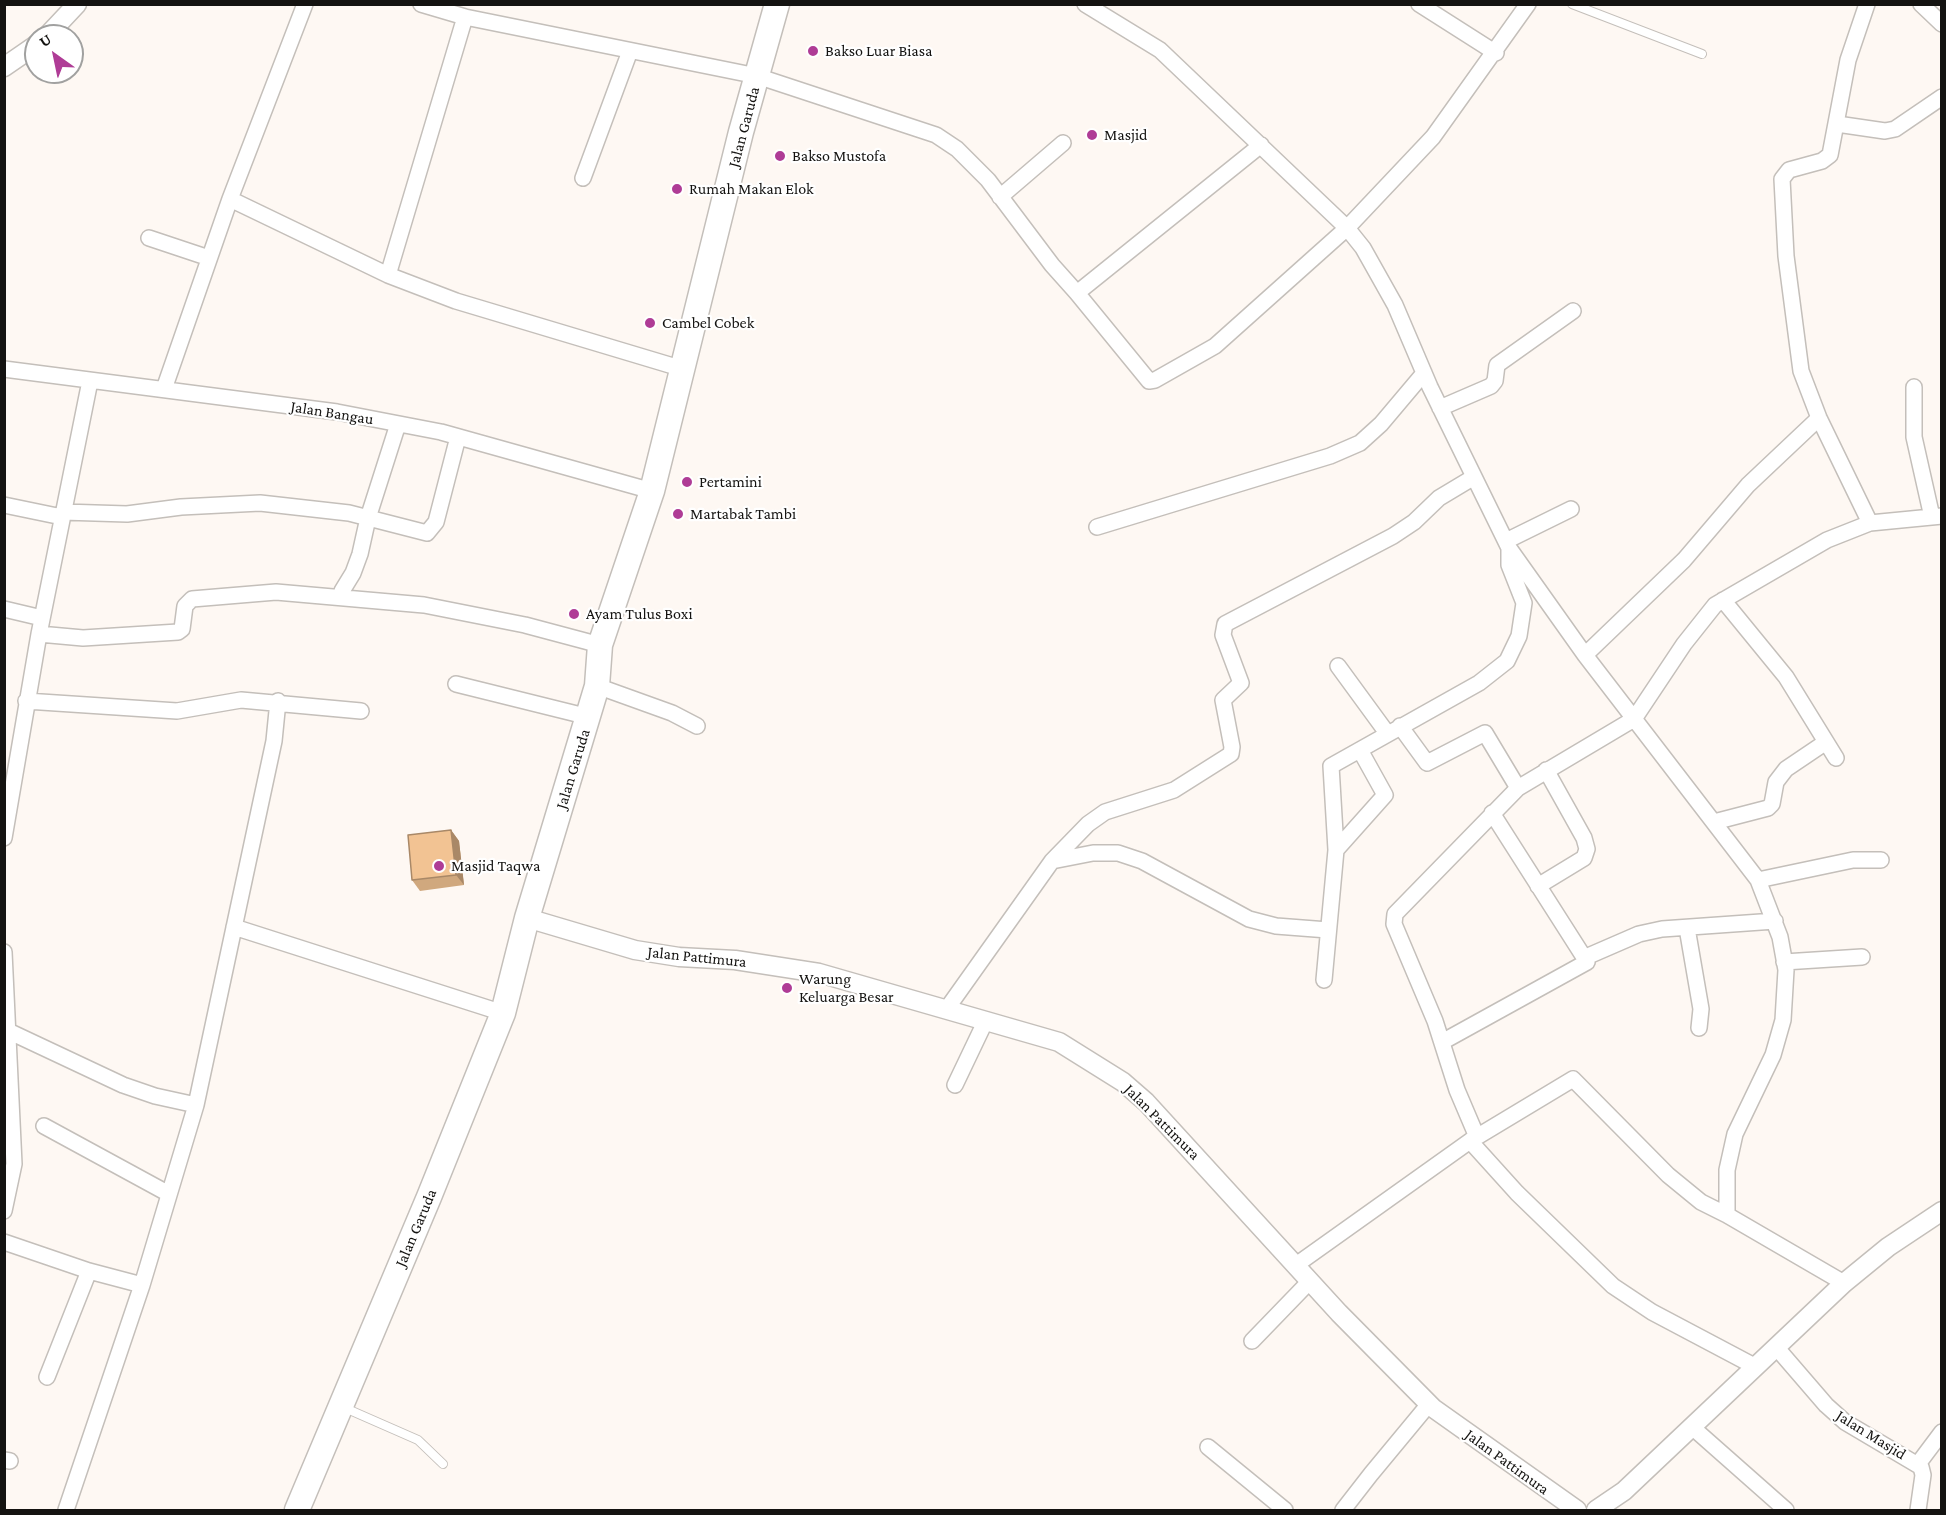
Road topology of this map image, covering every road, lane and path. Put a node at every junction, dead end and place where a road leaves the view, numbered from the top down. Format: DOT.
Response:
graph roads {
  1 [pos="77,4"];
  2 [pos="305,4"];
  3 [pos="421,4"];
  4 [pos="777,4"];
  5 [pos="1085,4"];
  6 [pos="1528,4"];
  7 [pos="1572,4"];
  8 [pos="1867,4"];
  9 [pos="1921,4"];
  10 [pos="1425,6"];
  11 [pos="465,17"];
  12 [pos="58,24"];
  13 [pos="1941,24"];
  14 [pos="630,51"];
  15 [pos="1496,52"];
  16 [pos="24,53"];
  17 [pos="1702,54"];
  18 [pos="4,67"];
  19 [pos="757,76"];
  20 [pos="1941,97"];
  21 [pos="1837,124"];
  22 [pos="1063,143"];
  23 [pos="1261,145"];
  24 [pos="583,178"];
  25 [pos="1000,197"];
  26 [pos="230,199"];
  27 [pos="1347,228"];
  28 [pos="149,238"];
  29 [pos="210,258"];
  30 [pos="388,275"];
  31 [pos="1077,293"];
  32 [pos="1574,310"];
  33 [pos="4,369"];
  34 [pos="683,369"];
  35 [pos="1424,373"];
  36 [pos="90,381"];
  37 [pos="1914,387"];
  38 [pos="164,389"];
  39 [pos="1440,408"];
  40 [pos="1819,418"];
  41 [pos="398,424"];
  42 [pos="458,437"];
  43 [pos="1474,477"];
  44 [pos="652,491"];
  45 [pos="4,505"];
  46 [pos="1571,509"];
  47 [pos="62,515"];
  48 [pos="1937,516"];
  49 [pos="368,518"];
  50 [pos="1870,523"];
  51 [pos="1097,527"];
  52 [pos="1507,544"];
  53 [pos="342,597"];
  54 [pos="1723,600"];
  55 [pos="4,609"];
  56 [pos="42,618"];
  57 [pos="39,634"];
  58 [pos="600,645"];
  59 [pos="1585,655"];
  60 [pos="1338,666"];
  61 [pos="456,684"];
  62 [pos="597,686"];
  63 [pos="26,701"];
  64 [pos="278,701"];
  65 [pos="361,711"];
  66 [pos="589,717"];
  67 [pos="1634,719"];
  68 [pos="697,726"];
  69 [pos="1393,730"];
  70 [pos="1826,742"];
  71 [pos="1360,750"];
  72 [pos="1836,758"];
  73 [pos="1546,770"];
  74 [pos="1518,788"];
  75 [pos="1492,813"];
  76 [pos="6,816"];
  77 [pos="1714,822"];
  78 [pos="4,838"];
  79 [pos="1336,850"];
  80 [pos="1881,860"];
  81 [pos="1052,861"];
  82 [pos="1758,880"];
  83 [pos="1538,886"];
  84 [pos="527,918"];
  85 [pos="1775,921"];
  86 [pos="234,927"];
  87 [pos="1687,928"];
  88 [pos="1321,929"];
  89 [pos="4,952"];
  90 [pos="1586,957"];
  91 [pos="1862,957"];
  92 [pos="1785,962"];
  93 [pos="1324,980"];
  94 [pos="946,1010"];
  95 [pos="502,1013"];
  96 [pos="986,1020"];
  97 [pos="1699,1028"];
  98 [pos="6,1030"];
  99 [pos="1442,1042"];
  100 [pos="7,1083"];
  101 [pos="955,1085"];
  102 [pos="196,1105"];
  103 [pos="44,1126"];
  104 [pos="1474,1139"];
  105 [pos="9,1143"];
  106 [pos="169,1194"];
  107 [pos="4,1211"];
  108 [pos="1941,1211"];
  109 [pos="1727,1215"];
  110 [pos="4,1242"];
  111 [pos="1296,1265"];
  112 [pos="88,1271"];
  113 [pos="1310,1281"];
  114 [pos="1845,1283"];
  115 [pos="141,1285"];
  116 [pos="1252,1341"];
  117 [pos="1776,1347"];
  118 [pos="1756,1366"];
  119 [pos="47,1377"];
  120 [pos="1429,1404"];
  121 [pos="340,1406"];
  122 [pos="1692,1427"];
  123 [pos="1941,1432"];
  124 [pos="1208,1447"];
  125 [pos="443,1464"];
  126 [pos="1918,1464"];
  127 [pos="66,1510"];
  128 [pos="297,1510"];
  129 [pos="1284,1510"];
  130 [pos="1343,1510"];
  131 [pos="1577,1510"];
  132 [pos="1596,1510"];
  133 [pos="1786,1510"];
  134 [pos="1918,1510"];
  1 -- 12 [label="street"];
  2 -- 26 [label="street"];
  3 -- 11 [label="street"];
  4 -- 19 [label="highway, Jalan Garuda"];
  5 -- 23 [label="street"];
  6 -- 15 [label="street"];
  7 -- 17 [label="lane"];
  8 -- 21 [label="street"];
  9 -- 13 [label="street"];
  10 -- 15 [label="street"];
  11 -- 14 [label="street"];
  11 -- 30 [label="street"];
  14 -- 19 [label="street"];
  14 -- 24 [label="street"];
  15 -- 27 [label="street"];
  16 -- 18 [label="street"];
  19 -- 25 [label="street"];
  19 -- 34 [label="highway, Jalan Garuda"];
  20 -- 21 [label="street"];
  21 -- 40 [label="street"];
  22 -- 25 [label="street"];
  23 -- 27 [label="street"];
  23 -- 31 [label="street"];
  25 -- 31 [label="street"];
  26 -- 29 [label="street"];
  26 -- 30 [label="street"];
  27 -- 31 [label="street"];
  27 -- 35 [label="street"];
  28 -- 29 [label="street"];
  29 -- 38 [label="street"];
  30 -- 34 [label="street"];
  32 -- 39 [label="street"];
  33 -- 36 [label="street, Jalan Bangau"];
  34 -- 44 [label="highway, Jalan Garuda"];
  35 -- 39 [label="street"];
  35 -- 51 [label="street"];
  36 -- 38 [label="street, Jalan Bangau"];
  36 -- 47 [label="street"];
  37 -- 48 [label="street"];
  38 -- 41 [label="street, Jalan Bangau"];
  39 -- 43 [label="street"];
  40 -- 50 [label="street"];
  40 -- 59 [label="street"];
  41 -- 42 [label="street, Jalan Bangau"];
  41 -- 49 [label="street"];
  42 -- 44 [label="street, Jalan Bangau"];
  42 -- 49 [label="street"];
  43 -- 52 [label="street"];
  43 -- 81 [label="street"];
  44 -- 58 [label="highway, Jalan Garuda"];
  45 -- 47 [label="street"];
  46 -- 52 [label="street"];
  47 -- 49 [label="street"];
  47 -- 56 [label="street"];
  48 -- 50 [label="street"];
  49 -- 53 [label="street"];
  50 -- 54 [label="street"];
  52 -- 59 [label="street"];
  52 -- 69 [label="street"];
  53 -- 57 [label="street"];
  53 -- 58 [label="street"];
  54 -- 67 [label="street"];
  54 -- 70 [label="street"];
  55 -- 56 [label="street"];
  56 -- 57 [label="street"];
  57 -- 63 [label="street"];
  58 -- 62 [label="highway, Jalan Garuda"];
  59 -- 67 [label="street"];
  60 -- 69 [label="street"];
  61 -- 66 [label="street"];
  62 -- 66 [label="highway, Jalan Garuda"];
  62 -- 68 [label="street"];
  63 -- 64 [label="street"];
  63 -- 76 [label="street"];
  64 -- 65 [label="street"];
  64 -- 86 [label="street"];
  66 -- 84 [label="highway, Jalan Garuda"];
  67 -- 73 [label="street"];
  67 -- 77 [label="street"];
  69 -- 71 [label="street"];
  69 -- 74 [label="street"];
  70 -- 72 [label="street"];
  70 -- 77 [label="street"];
  71 -- 79 [label="street"];
  71 -- 79 [label="street"];
  73 -- 74 [label="street"];
  73 -- 83 [label="street"];
  74 -- 75 [label="street"];
  75 -- 83 [label="street"];
  75 -- 99 [label="street"];
  76 -- 78 [label="street"];
  77 -- 82 [label="street"];
  79 -- 88 [label="street"];
  80 -- 82 [label="street"];
  81 -- 88 [label="street"];
  81 -- 94 [label="street"];
  82 -- 85 [label="street"];
  83 -- 90 [label="street"];
  84 -- 94 [label="street, Jalan Pattimura"];
  84 -- 95 [label="highway, Jalan Garuda"];
  85 -- 87 [label="street"];
  85 -- 92 [label="street"];
  86 -- 95 [label="street"];
  86 -- 102 [label="street"];
  87 -- 90 [label="street"];
  87 -- 97 [label="street"];
  88 -- 93 [label="street"];
  89 -- 98 [label="street"];
  90 -- 99 [label="street"];
  91 -- 92 [label="street"];
  92 -- 109 [label="street"];
  94 -- 96 [label="street, Jalan Pattimura"];
  95 -- 121 [label="highway, Jalan Garuda"];
  96 -- 101 [label="street"];
  96 -- 111 [label="street, Jalan Pattimura"];
  98 -- 100 [label="street"];
  98 -- 102 [label="street"];
  99 -- 104 [label="street"];
  100 -- 105 [label="street"];
  102 -- 106 [label="street"];
  103 -- 106 [label="street"];
  104 -- 109 [label="street"];
  104 -- 111 [label="street"];
  104 -- 118 [label="street"];
  105 -- 107 [label="street"];
  106 -- 115 [label="street"];
  108 -- 114 [label="street"];
  109 -- 114 [label="street"];
  110 -- 112 [label="street"];
  111 -- 113 [label="street, Jalan Pattimura"];
  112 -- 115 [label="street"];
  112 -- 119 [label="street"];
  113 -- 116 [label="street"];
  113 -- 120 [label="street, Jalan Pattimura"];
  114 -- 117 [label="street"];
  115 -- 127 [label="street"];
  117 -- 118 [label="street"];
  117 -- 126 [label="street, Jalan Masjid"];
  118 -- 122 [label="street"];
  120 -- 130 [label="street"];
  120 -- 131 [label="street, Jalan Pattimura"];
  121 -- 125 [label="lane"];
  121 -- 128 [label="highway, Jalan Garuda"];
  122 -- 132 [label="street"];
  122 -- 133 [label="street"];
  123 -- 126 [label="street, Jalan Masjid"];
  124 -- 129 [label="street"];
  126 -- 134 [label="street"];
}
